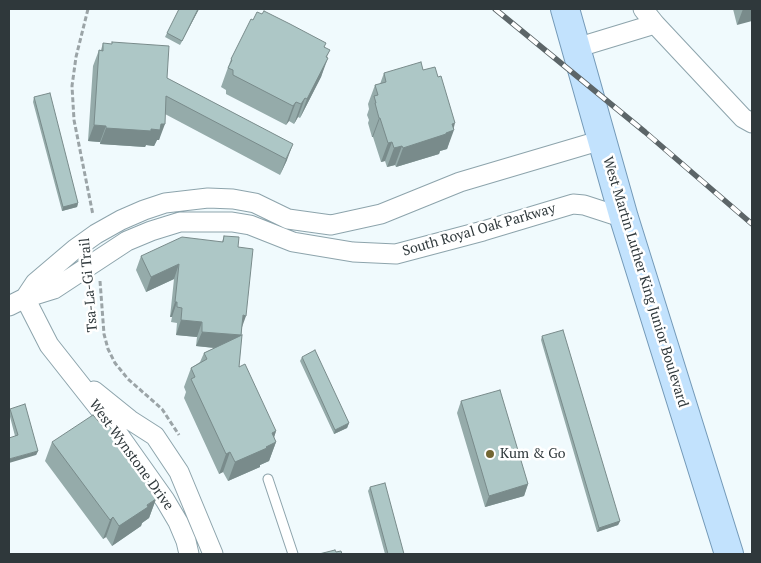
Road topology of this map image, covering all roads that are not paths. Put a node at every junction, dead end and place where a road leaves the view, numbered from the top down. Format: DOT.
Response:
graph roads {
  1 [pos="565,9"];
  2 [pos="643,9"];
  3 [pos="655,24"];
  4 [pos="576,48"];
  5 [pos="752,124"];
  6 [pos="602,140"];
  7 [pos="624,218"];
  8 [pos="17,302"];
  9 [pos="81,386"];
  10 [pos="268,479"];
  11 [pos="189,554"];
  12 [pos="213,554"];
  13 [pos="293,554"];
  14 [pos="728,554"];
  1 -- 4 [label="main road, West Martin Luther King Junior Boulevard"];
  2 -- 3 [label="street"];
  3 -- 4 [label="street"];
  3 -- 5 [label="street"];
  4 -- 6 [label="main road, West Martin Luther King Junior Boulevard"];
  6 -- 7 [label="main road, West Martin Luther King Junior Boulevard"];
  6 -- 8 [label="street"];
  7 -- 8 [label="street, South Royal Oak Parkway"];
  7 -- 14 [label="main road, West Martin Luther King Junior Boulevard"];
  8 -- 9 [label="street, West Wynstone Drive"];
  9 -- 11 [label="street, West Wynstone Drive"];
  9 -- 12 [label="street, West Wynstone Drive"];
  10 -- 13 [label="lane"];
}
